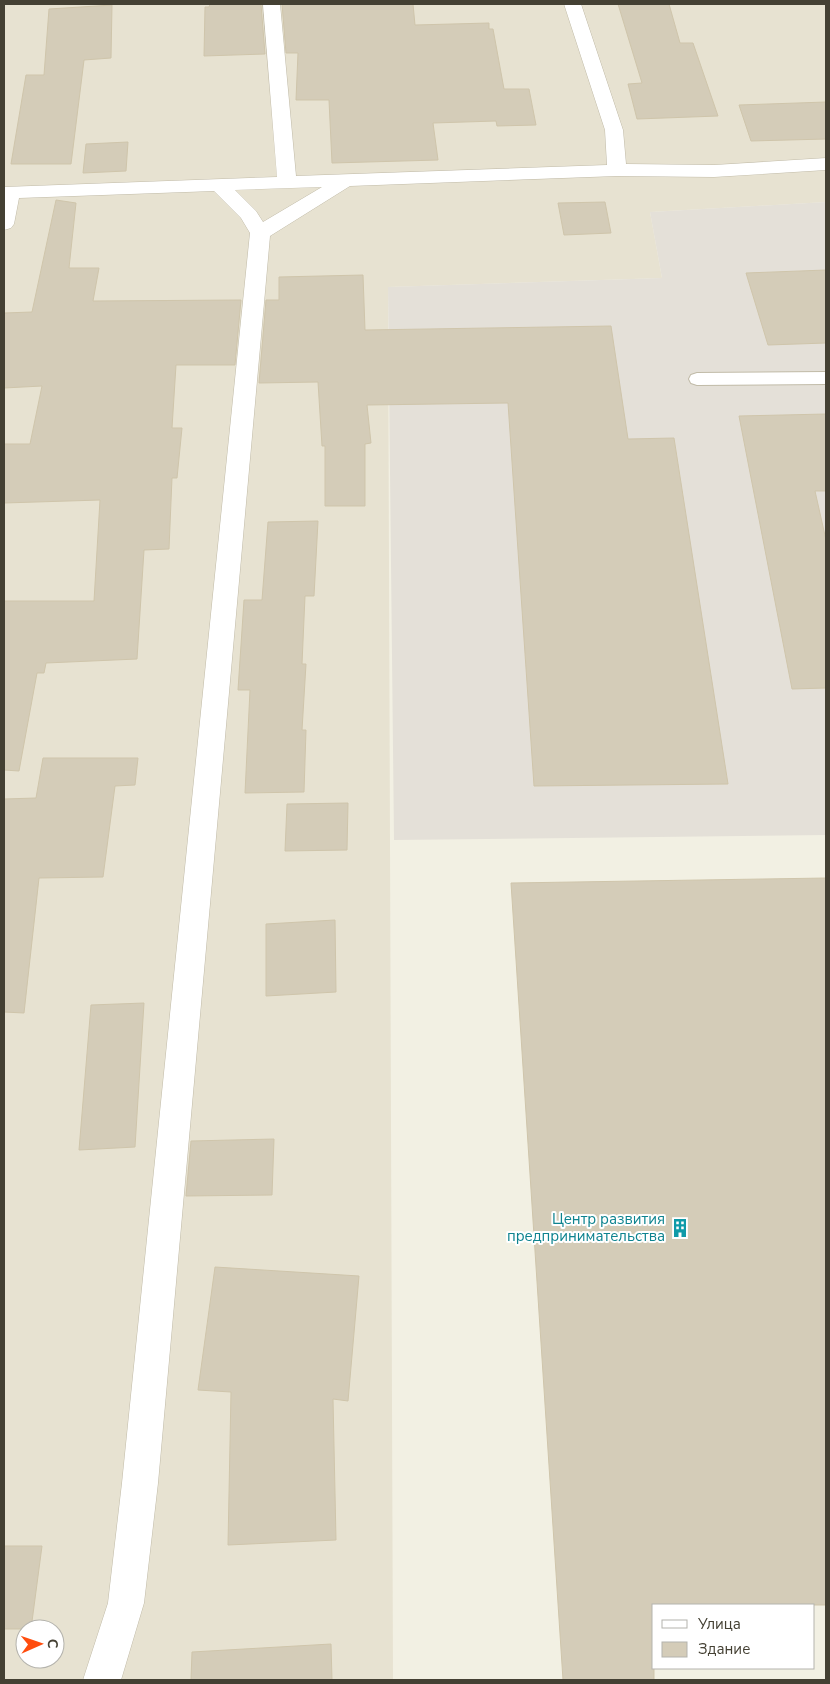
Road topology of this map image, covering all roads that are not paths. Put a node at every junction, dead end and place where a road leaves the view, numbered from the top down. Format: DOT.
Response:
graph roads {
  1 [pos="272,4"];
  2 [pos="572,4"];
  3 [pos="826,164"];
  4 [pos="617,170"];
  5 [pos="350,180"];
  6 [pos="287,184"];
  7 [pos="219,185"];
  8 [pos="7,192"];
  9 [pos="4,224"];
  10 [pos="260,234"];
  11 [pos="697,378"];
  12 [pos="826,378"];
  13 [pos="102,1680"];
  1 -- 6 [label="street"];
  2 -- 4 [label="street"];
  3 -- 4 [label="street"];
  4 -- 5 [label="street"];
  5 -- 6 [label="street"];
  5 -- 10 [label="street"];
  6 -- 7 [label="street"];
  7 -- 8 [label="street"];
  7 -- 10 [label="street"];
  8 -- 9 [label="street"];
  10 -- 13 [label="street"];
  11 -- 12 [label="lane"];
}
